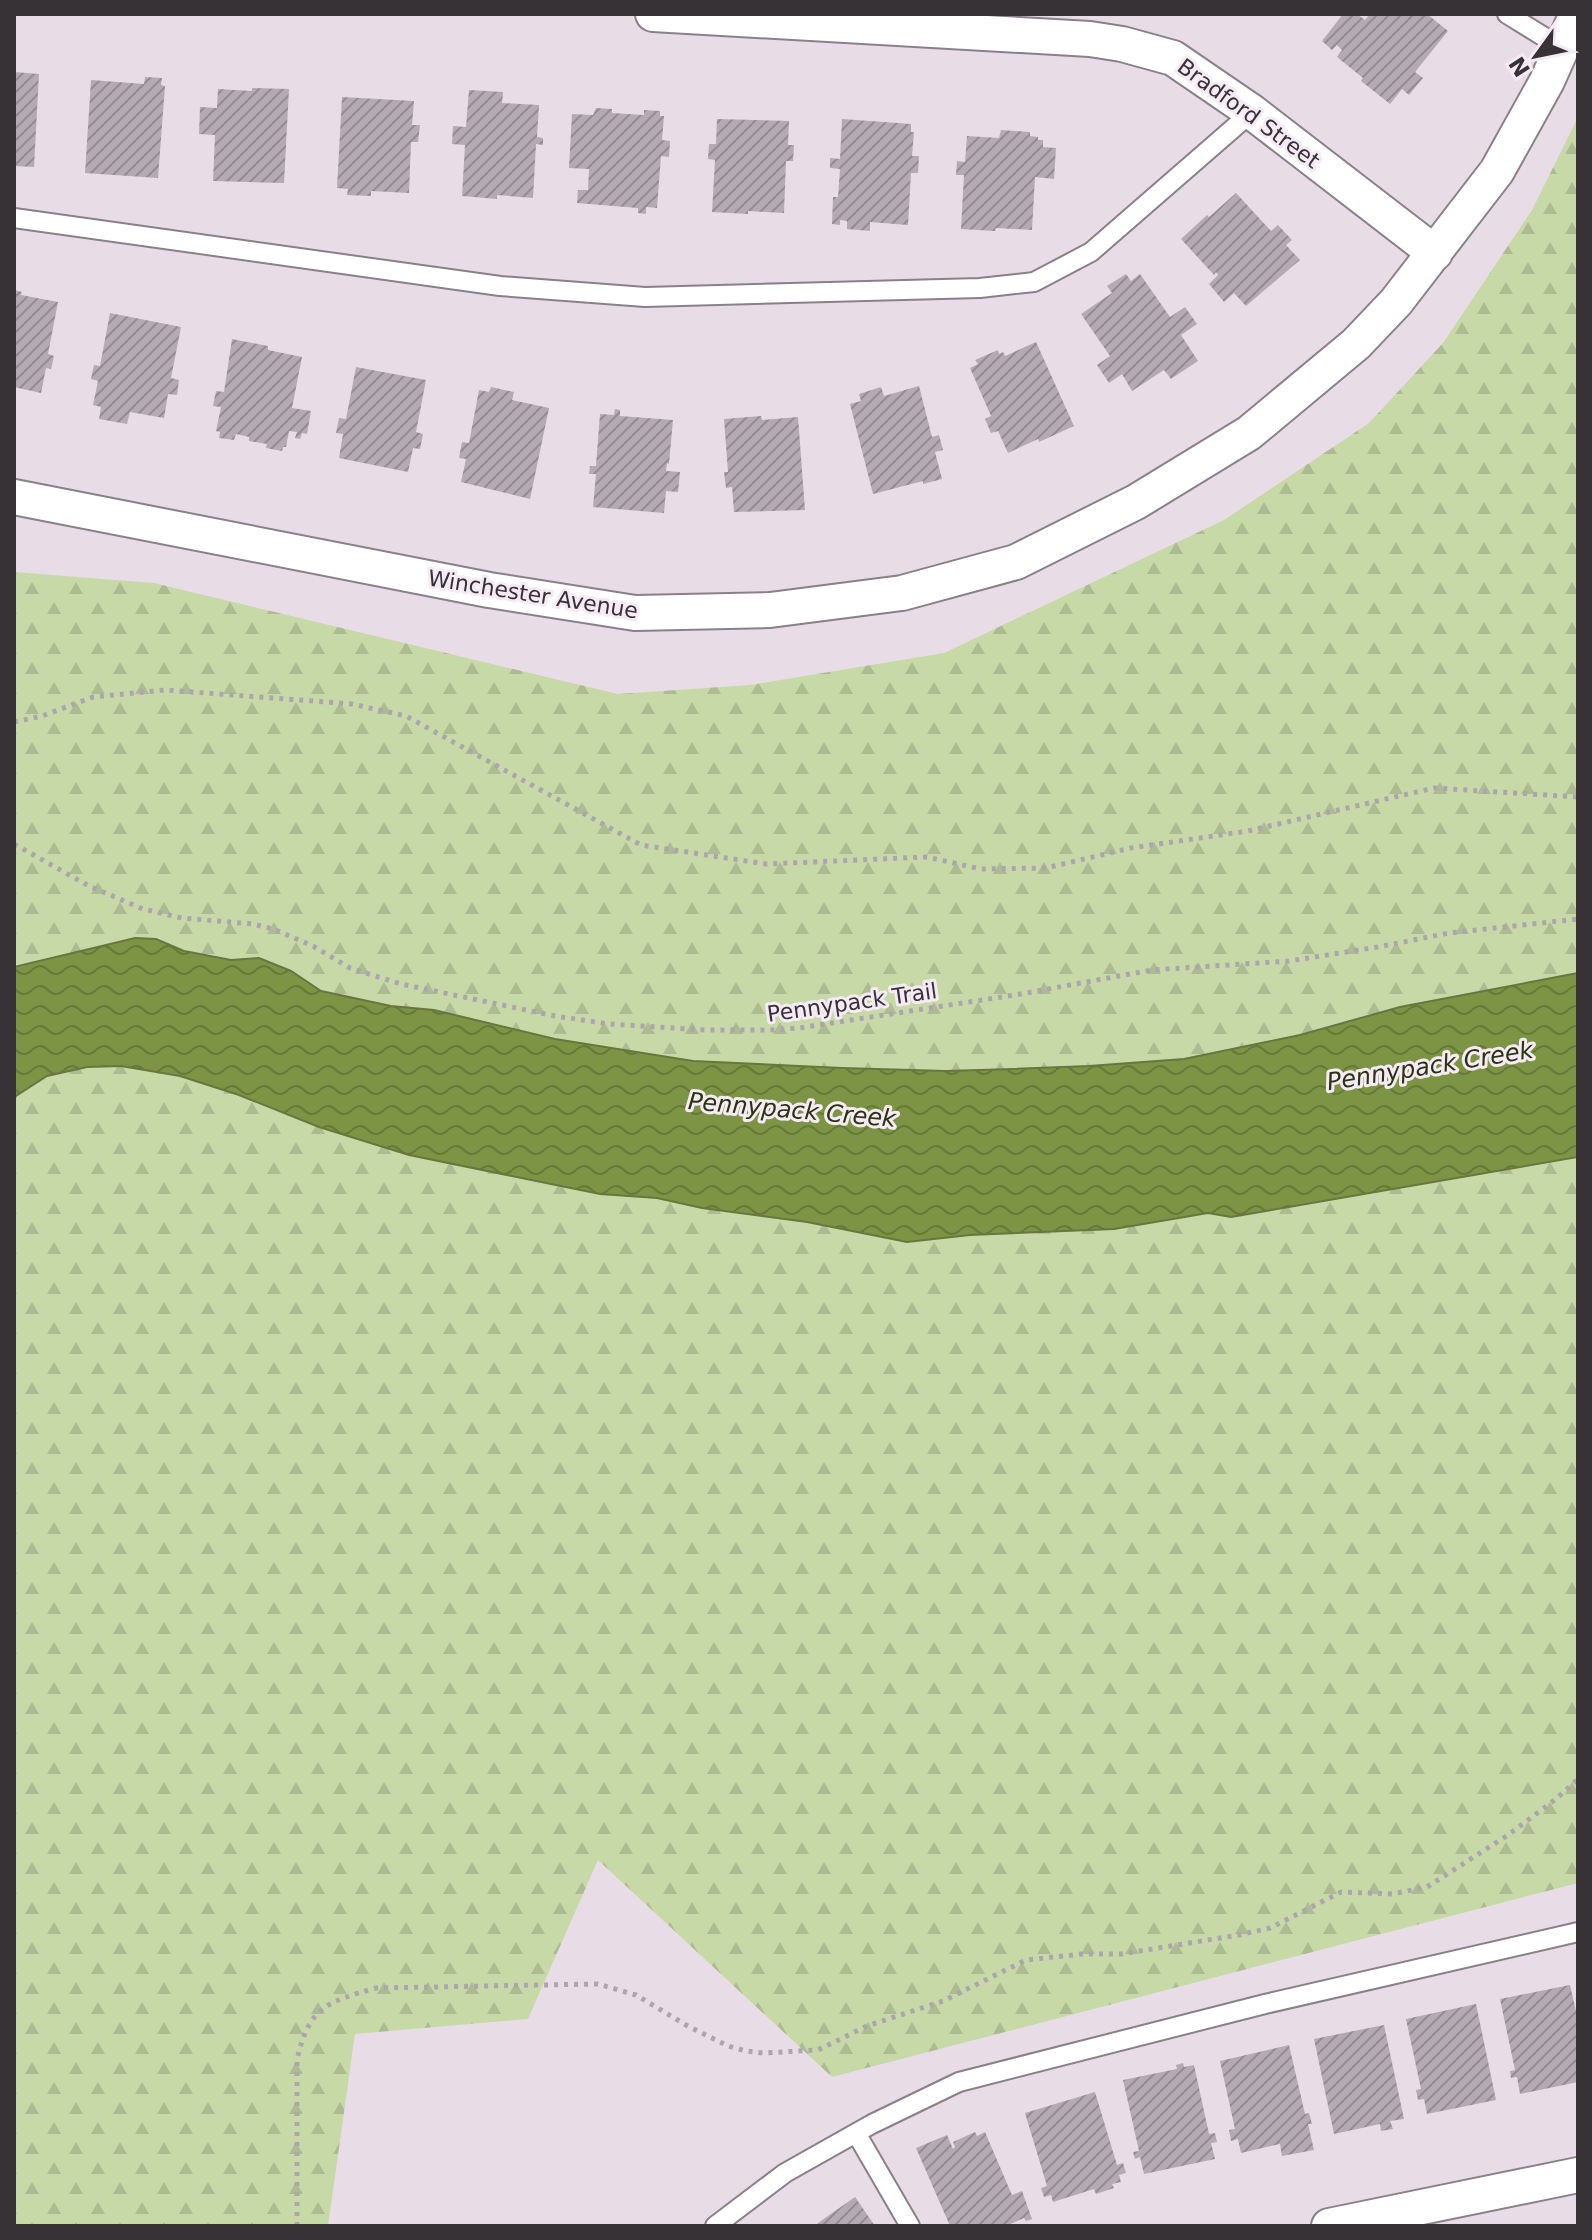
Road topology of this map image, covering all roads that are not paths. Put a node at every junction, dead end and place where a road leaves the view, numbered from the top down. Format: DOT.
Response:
graph roads {
  1 [pos="653,14"];
  2 [pos="1507,14"];
  3 [pos="1577,14"];
  4 [pos="1562,48"];
  5 [pos="1252,112"];
  6 [pos="14,218"];
  7 [pos="1435,253"];
  8 [pos="14,497"];
  9 [pos="1578,1932"];
  10 [pos="856,2133"];
  11 [pos="1578,2175"];
  12 [pos="715,2226"];
  13 [pos="910,2226"];
  14 [pos="1329,2226"];
  1 -- 5 [label="street, Bradford Street"];
  2 -- 4 [label="lane"];
  3 -- 4 [label="street, Winchester Avenue"];
  4 -- 7 [label="street, Winchester Avenue"];
  5 -- 6 [label="lane"];
  5 -- 7 [label="street, Bradford Street"];
  7 -- 8 [label="street, Winchester Avenue"];
  9 -- 10 [label="lane"];
  10 -- 12 [label="lane"];
  10 -- 13 [label="lane"];
  11 -- 14 [label="street"];
}
